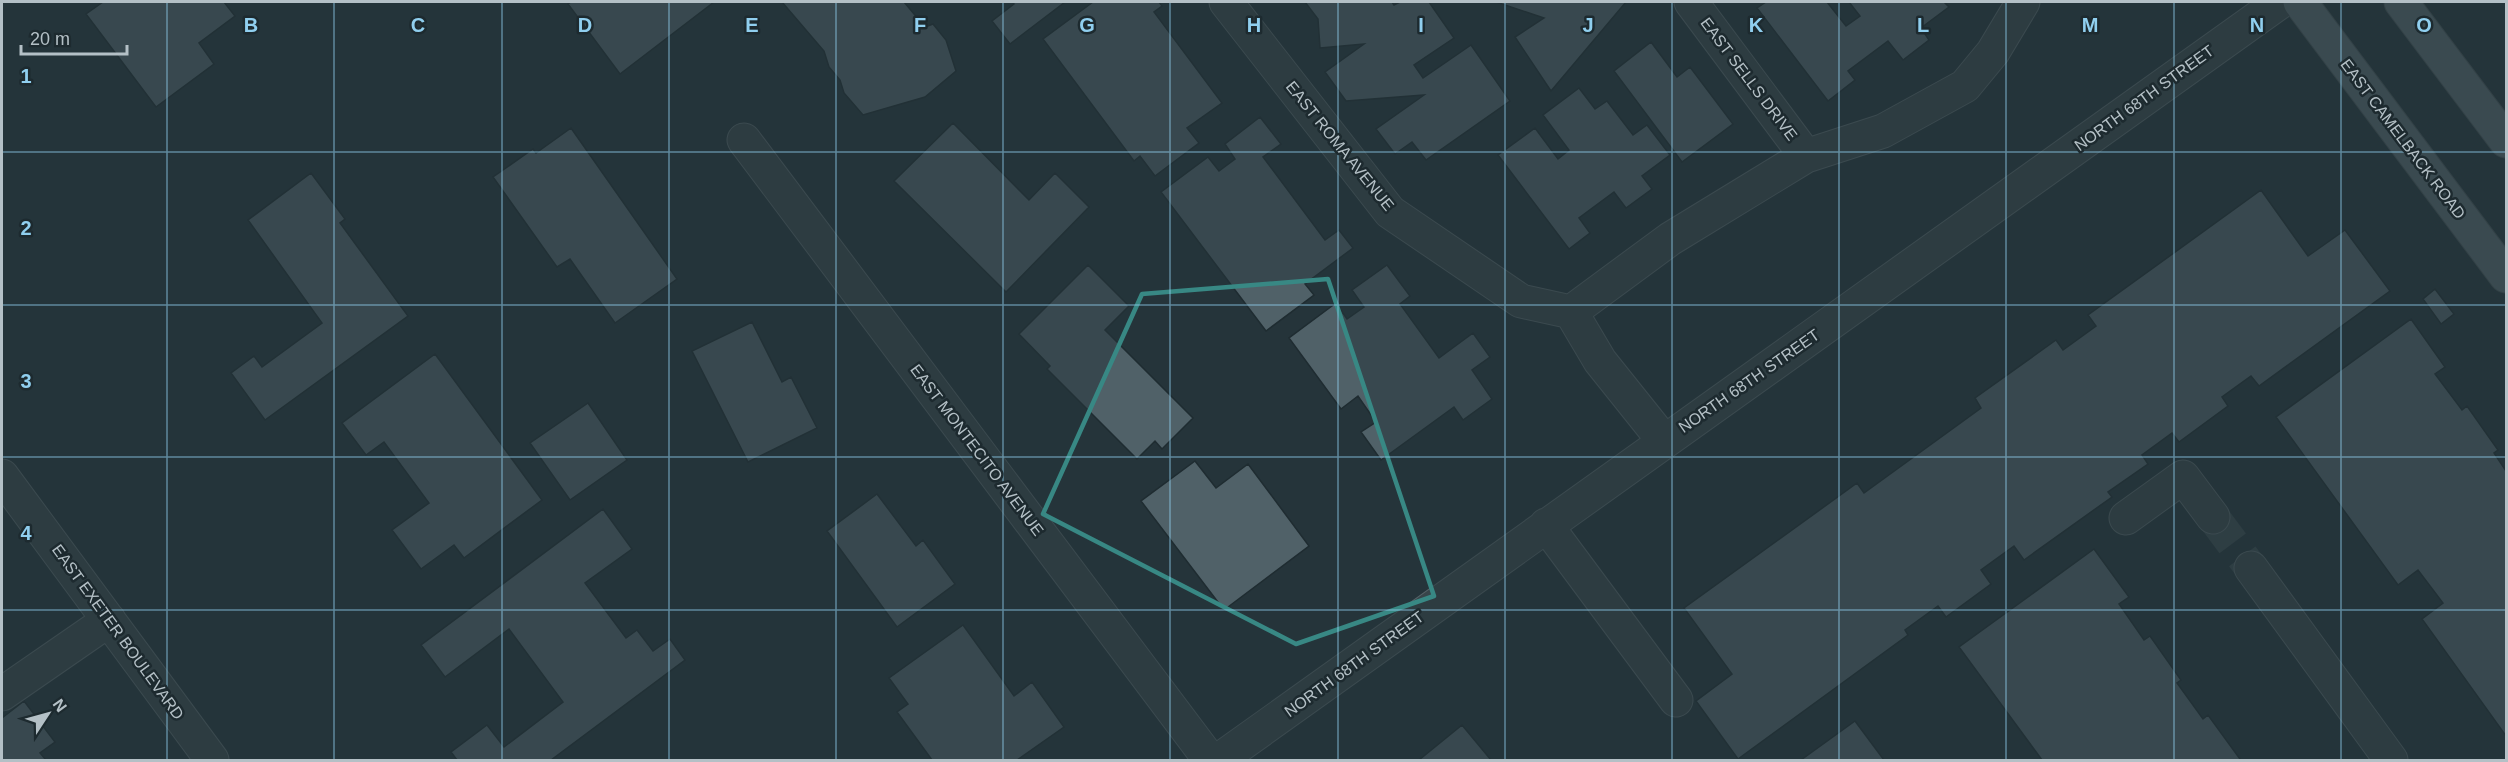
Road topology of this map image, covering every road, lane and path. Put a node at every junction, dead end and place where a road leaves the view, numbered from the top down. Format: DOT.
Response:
graph roads {
  1 [pos="1226,2"];
  2 [pos="1691,2"];
  3 [pos="2023,2"];
  4 [pos="2280,2"];
  5 [pos="2300,2"];
  6 [pos="2401,2"];
  7 [pos="744,140"];
  8 [pos="2506,141"];
  9 [pos="1806,156"];
  10 [pos="2506,276"];
  11 [pos="1571,312"];
  12 [pos="1664,441"];
  13 [pos="2,476"];
  14 [pos="2213,516"];
  15 [pos="2126,519"];
  16 [pos="1546,525"];
  17 [pos="2251,568"];
  18 [pos="109,620"];
  19 [pos="2,694"];
  20 [pos="1676,700"];
  21 [pos="212,760"];
  22 [pos="1210,760"];
  23 [pos="1219,760"];
  24 [pos="2391,760"];
  1 -- 11 [label="street, EAST ROMA AVENUE"];
  2 -- 9 [label="street, EAST SELLS DRIVE"];
  3 -- 9 [label="street"];
  4 -- 12 [label="street, NORTH 68TH STREET"];
  5 -- 10 [label="main road, EAST CAMELBACK ROAD"];
  6 -- 8 [label="main road"];
  7 -- 22 [label="street, EAST MONTECITO AVENUE"];
  9 -- 11 [label="street"];
  11 -- 12 [label="street"];
  12 -- 16 [label="street, NORTH 68TH STREET"];
  13 -- 18 [label="street, EAST EXETER BOULEVARD"];
  14 -- 15 [label="street"];
  16 -- 20 [label="street"];
  16 -- 23 [label="street, NORTH 68TH STREET"];
  17 -- 24 [label="street"];
  18 -- 19 [label="street"];
  18 -- 21 [label="street, EAST EXETER BOULEVARD"];
}
